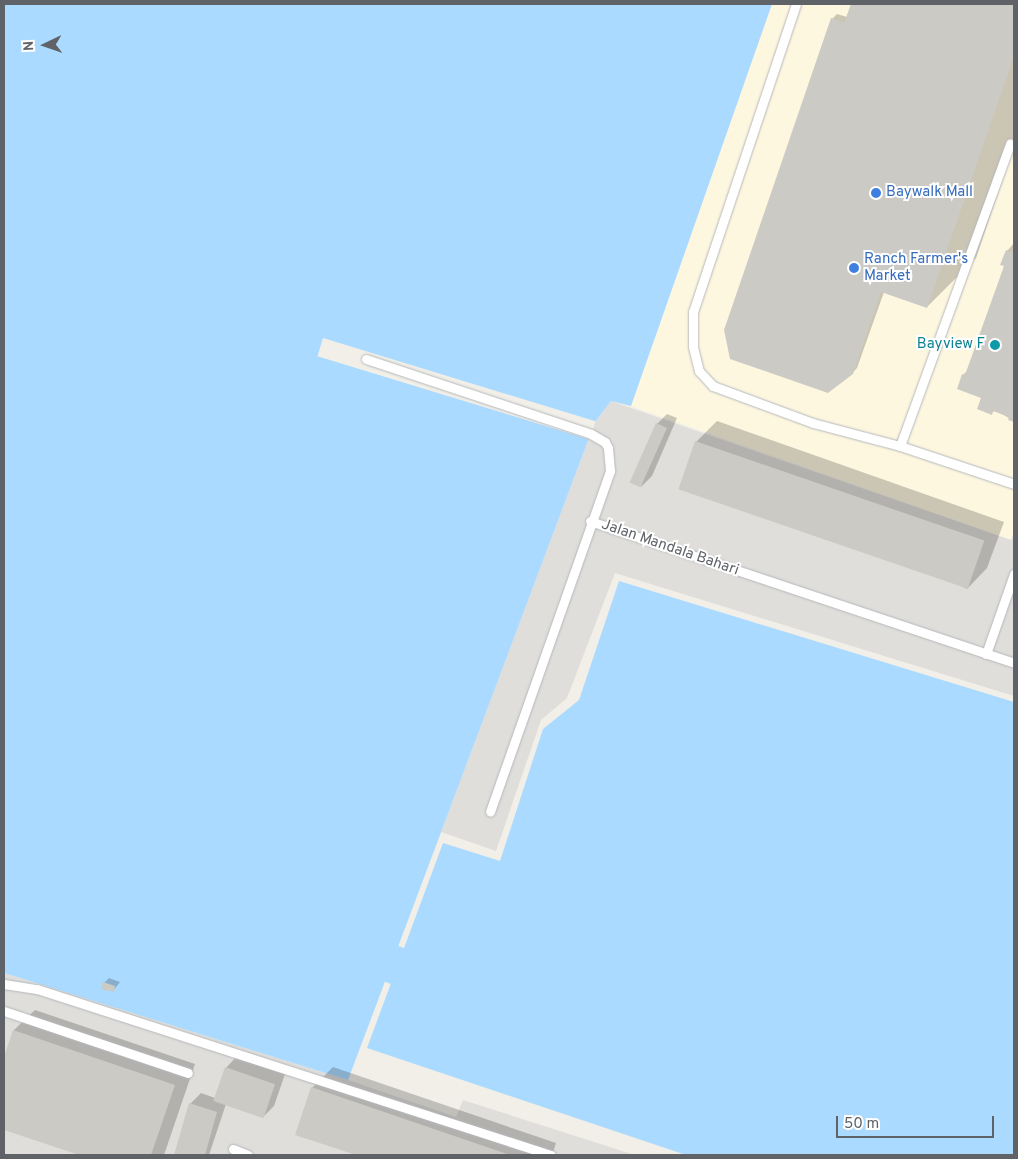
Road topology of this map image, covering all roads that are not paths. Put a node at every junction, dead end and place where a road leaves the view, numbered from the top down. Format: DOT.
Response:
graph roads {
  1 [pos="796,4"];
  2 [pos="1010,144"];
  3 [pos="366,359"];
  4 [pos="900,446"];
  5 [pos="1014,484"];
  6 [pos="590,521"];
  7 [pos="1014,574"];
  8 [pos="986,654"];
  9 [pos="1014,663"];
  10 [pos="490,812"];
  11 [pos="4,984"];
  12 [pos="4,1012"];
  13 [pos="188,1073"];
  14 [pos="233,1149"];
  15 [pos="248,1155"];
  16 [pos="551,1155"];
  1 -- 4 [label="lane"];
  2 -- 4 [label="lane"];
  3 -- 6 [label="lane"];
  4 -- 5 [label="lane"];
  6 -- 8 [label="lane, Jalan Mandala Bahari"];
  6 -- 10 [label="lane, Jalan Mandala Bahari"];
  7 -- 8 [label="lane"];
  8 -- 9 [label="lane, Jalan Mandala Bahari"];
  11 -- 16 [label="lane"];
  12 -- 13 [label="lane"];
  14 -- 15 [label="lane"];
}
